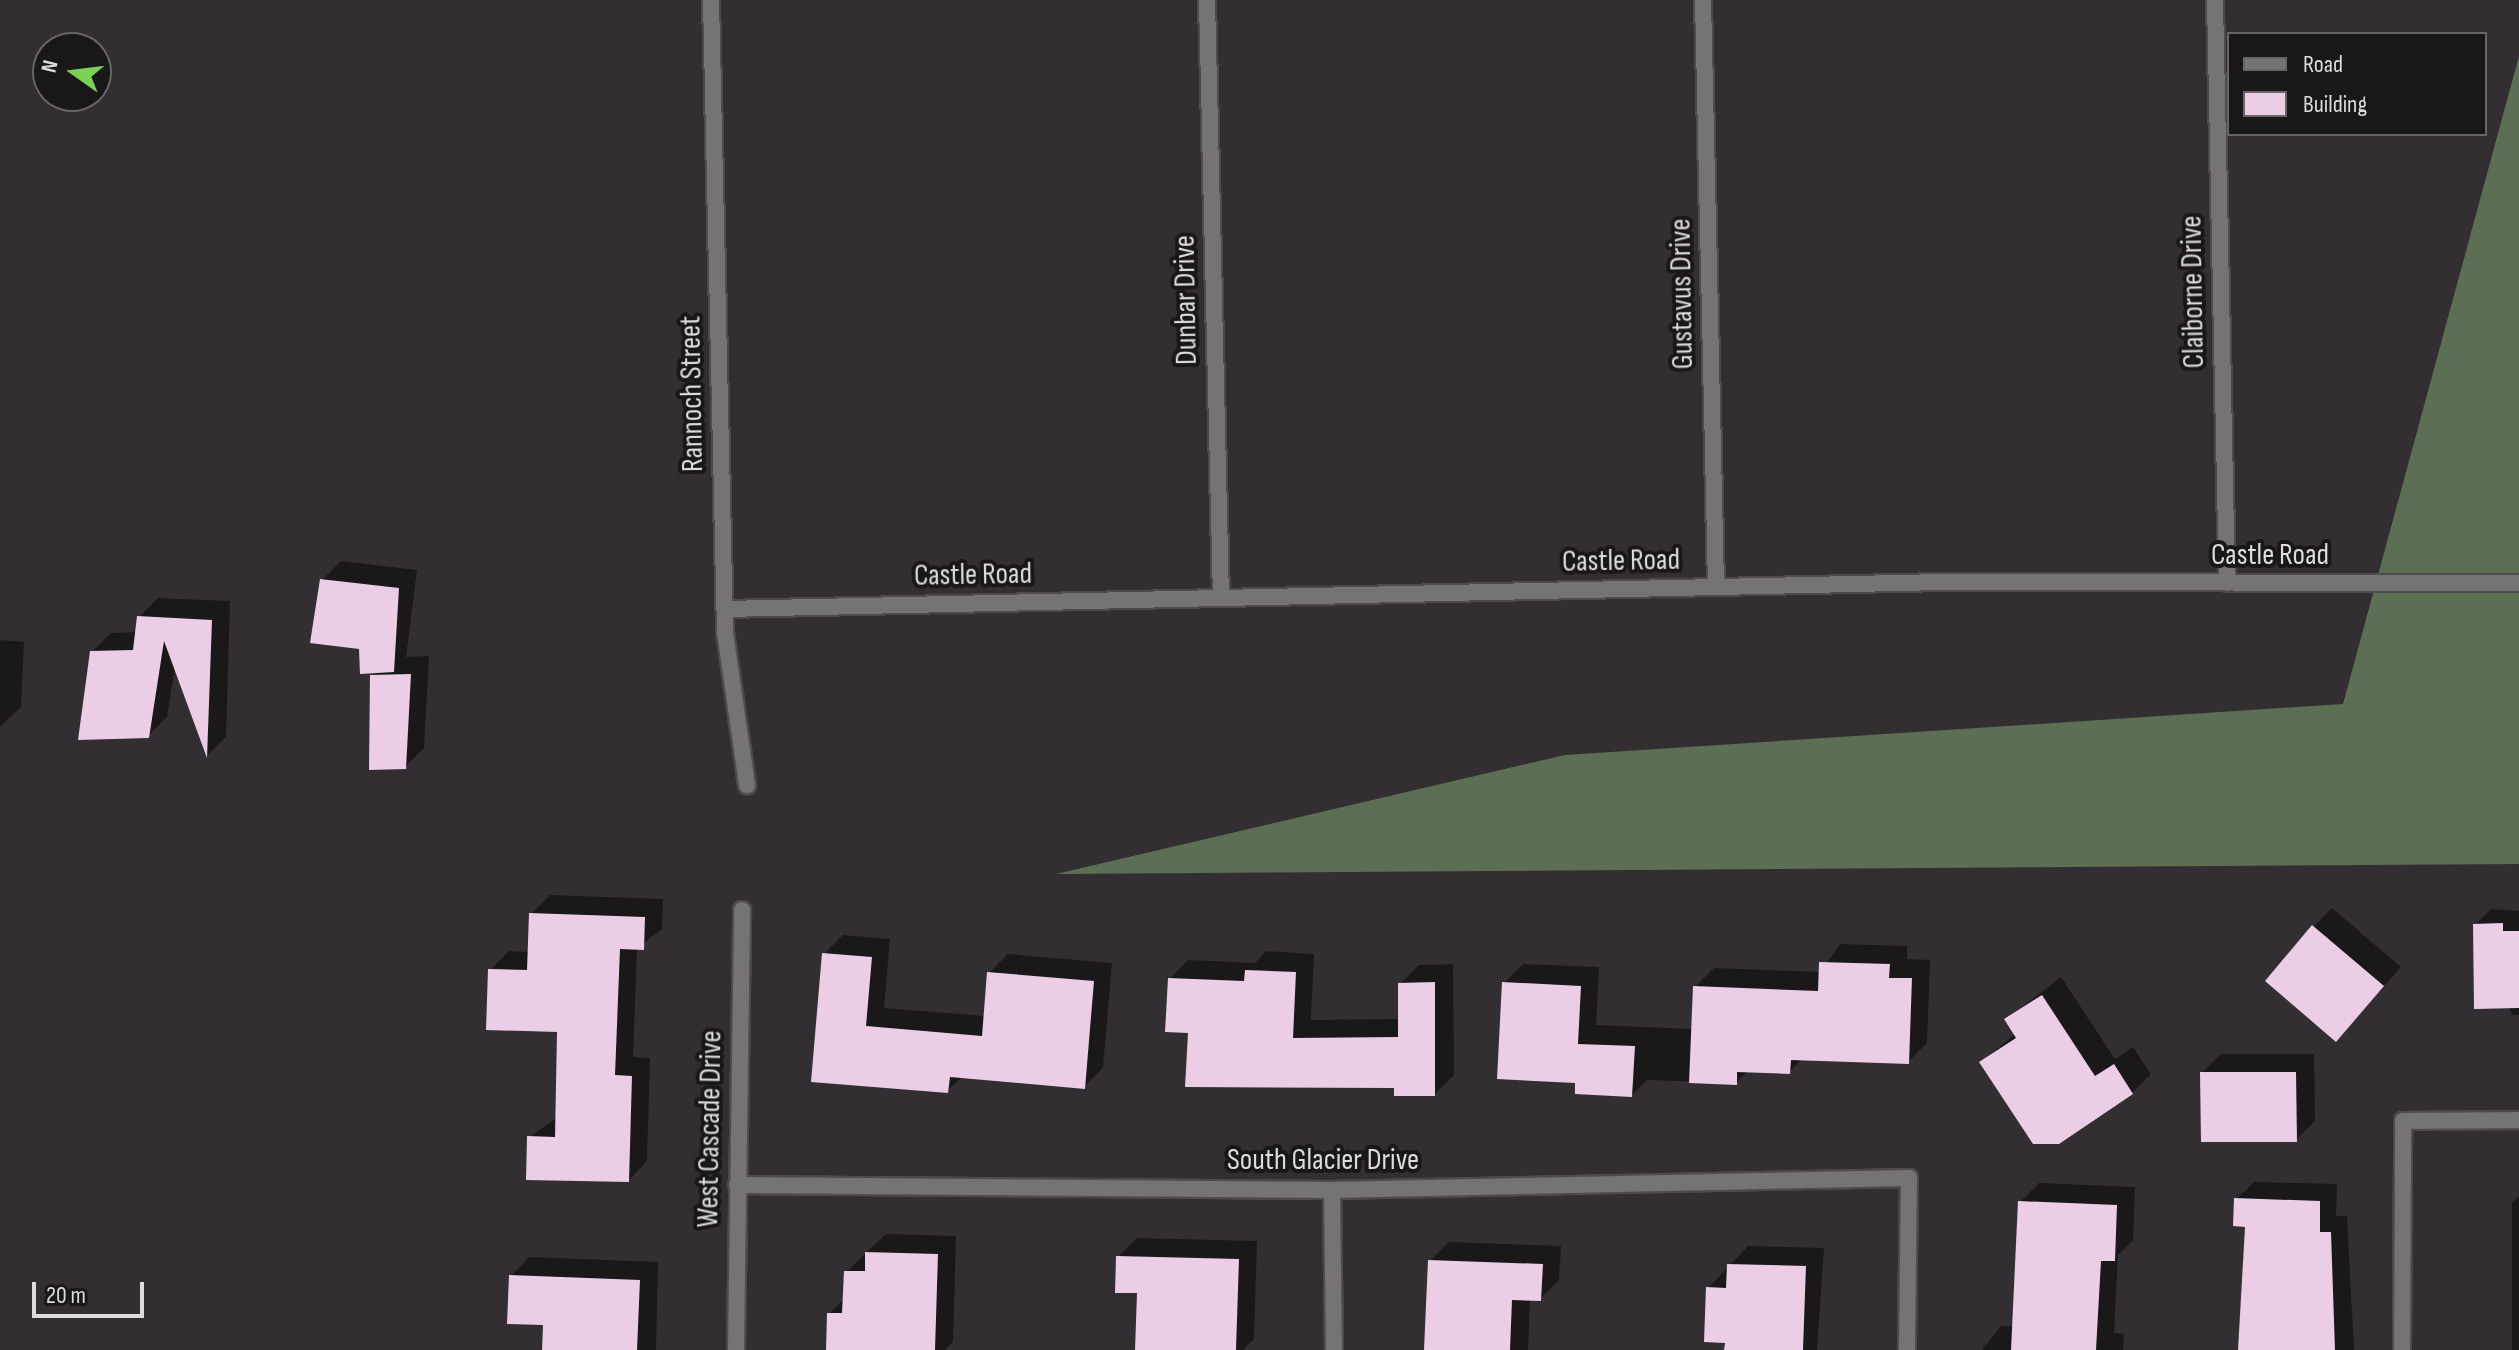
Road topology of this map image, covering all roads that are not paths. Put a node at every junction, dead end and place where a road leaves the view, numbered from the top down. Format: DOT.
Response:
graph roads {
  1 [pos="711,0"];
  2 [pos="1207,0"];
  3 [pos="1703,0"];
  4 [pos="2215,0"];
  5 [pos="2227,583"];
  6 [pos="2519,583"];
  7 [pos="1716,587"];
  8 [pos="1221,598"];
  9 [pos="725,609"];
  10 [pos="747,785"];
  11 [pos="742,910"];
  12 [pos="2519,1120"];
  13 [pos="737,1185"];
  14 [pos="1332,1190"];
  15 [pos="736,1350"];
  16 [pos="1334,1350"];
  17 [pos="1907,1350"];
  18 [pos="2402,1350"];
  1 -- 9 [label="street, Rannoch Street"];
  2 -- 8 [label="street, Dunbar Drive"];
  3 -- 7 [label="street, Gustavus Drive"];
  4 -- 5 [label="street, Claiborne Drive"];
  5 -- 6 [label="street, Castle Road"];
  5 -- 7 [label="street, Castle Road"];
  7 -- 8 [label="street, Castle Road"];
  8 -- 9 [label="street, Castle Road"];
  9 -- 10 [label="street, Rannoch Street"];
  11 -- 13 [label="street, West Cascade Drive"];
  12 -- 18 [label="street"];
  13 -- 14 [label="street, South Glacier Drive"];
  13 -- 15 [label="street, West Cascade Drive"];
  14 -- 16 [label="street"];
  14 -- 17 [label="street, South Glacier Drive"];
}
